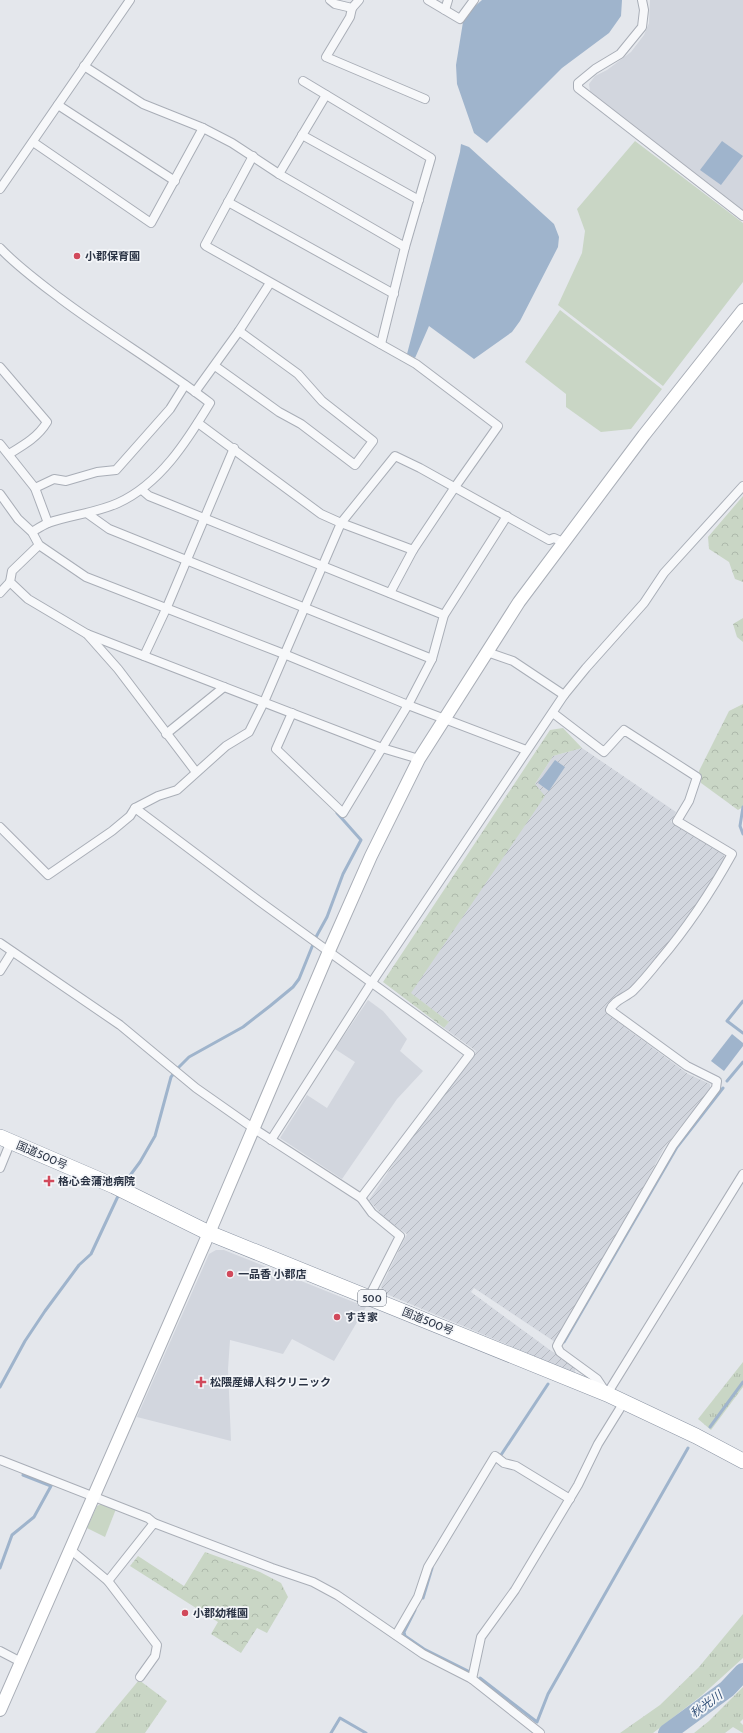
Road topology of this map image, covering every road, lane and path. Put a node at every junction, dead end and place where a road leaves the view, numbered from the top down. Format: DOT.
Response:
graph roads {
  1 [pos="130,0"];
  2 [pos="330,0"];
  3 [pos="359,0"];
  4 [pos="428,0"];
  5 [pos="448,0"];
  6 [pos="474,0"];
  7 [pos="642,0"];
  8 [pos="352,8"];
  9 [pos="445,10"];
  10 [pos="84,66"];
  11 [pos="303,81"];
  12 [pos="326,95"];
  13 [pos="425,99"];
  14 [pos="58,105"];
  15 [pos="203,128"];
  16 [pos="302,135"];
  17 [pos="33,142"];
  18 [pos="253,156"];
  19 [pos="279,174"];
  20 [pos="175,181"];
  21 [pos="0,189"];
  22 [pos="419,200"];
  23 [pos="228,202"];
  24 [pos="743,216"];
  25 [pos="405,247"];
  26 [pos="0,248"];
  27 [pos="270,282"];
  28 [pos="394,294"];
  29 [pos="743,310"];
  30 [pos="239,331"];
  31 [pos="381,344"];
  32 [pos="215,366"];
  33 [pos="0,367"];
  34 [pos="185,385"];
  35 [pos="196,392"];
  36 [pos="198,423"];
  37 [pos="0,444"];
  38 [pos="234,448"];
  39 [pos="9,454"];
  40 [pos="743,486"];
  41 [pos="454,487"];
  42 [pos="35,488"];
  43 [pos="142,490"];
  44 [pos="0,494"];
  45 [pos="88,514"];
  46 [pos="507,516"];
  47 [pos="204,518"];
  48 [pos="48,523"];
  49 [pos="341,524"];
  50 [pos="32,532"];
  51 [pos="563,542"];
  52 [pos="39,545"];
  53 [pos="413,550"];
  54 [pos="187,560"];
  55 [pos="323,566"];
  56 [pos="10,582"];
  57 [pos="0,592"];
  58 [pos="390,593"];
  59 [pos="167,607"];
  60 [pos="304,608"];
  61 [pos="444,615"];
  62 [pos="87,634"];
  63 [pos="487,652"];
  64 [pos="284,654"];
  65 [pos="144,656"];
  66 [pos="432,659"];
  67 [pos="224,687"];
  68 [pos="564,695"];
  69 [pos="264,702"];
  70 [pos="408,705"];
  71 [pos="292,713"];
  72 [pos="553,713"];
  73 [pos="444,718"];
  74 [pos="166,734"];
  75 [pos="382,748"];
  76 [pos="526,750"];
  77 [pos="419,759"];
  78 [pos="196,772"];
  79 [pos="135,808"];
  80 [pos="0,827"];
  81 [pos="0,943"];
  82 [pos="329,951"];
  83 [pos="12,952"];
  84 [pos="0,971"];
  85 [pos="372,982"];
  86 [pos="253,1128"];
  87 [pos="6,1139"];
  88 [pos="271,1140"];
  89 [pos="0,1168"];
  90 [pos="743,1174"];
  91 [pos="361,1198"];
  92 [pos="210,1233"];
  93 [pos="369,1297"];
  94 [pos="607,1394"];
  95 [pos="624,1402"];
  96 [pos="0,1460"];
  97 [pos="743,1461"];
  98 [pos="94,1496"];
  99 [pos="570,1499"];
  100 [pos="154,1523"];
  101 [pos="70,1550"];
  102 [pos="108,1581"];
  103 [pos="396,1635"];
  104 [pos="0,1651"];
  105 [pos="21,1662"];
  106 [pos="140,1678"];
  107 [pos="472,1680"];
  108 [pos="0,1710"];
  109 [pos="540,1733"];
  1 -- 10 [label="street"];
  2 -- 8 [label="street"];
  3 -- 8 [label="street"];
  4 -- 9 [label="street"];
  5 -- 9 [label="street"];
  6 -- 9 [label="street"];
  7 -- 24 [label="street"];
  8 -- 13 [label="street"];
  10 -- 14 [label="street"];
  10 -- 15 [label="street"];
  11 -- 12 [label="street"];
  12 -- 16 [label="street"];
  12 -- 22 [label="street"];
  14 -- 17 [label="street"];
  14 -- 20 [label="street"];
  15 -- 18 [label="street"];
  15 -- 20 [label="street"];
  16 -- 19 [label="street"];
  16 -- 22 [label="street"];
  17 -- 20 [label="street"];
  17 -- 21 [label="street"];
  18 -- 19 [label="street"];
  18 -- 23 [label="street"];
  19 -- 25 [label="street"];
  22 -- 25 [label="street"];
  23 -- 27 [label="street"];
  23 -- 28 [label="street"];
  25 -- 28 [label="street"];
  26 -- 34 [label="street"];
  27 -- 30 [label="street"];
  27 -- 31 [label="street"];
  28 -- 31 [label="street"];
  29 -- 51 [label="street"];
  30 -- 32 [label="street"];
  30 -- 32 [label="street"];
  31 -- 41 [label="street"];
  32 -- 35 [label="street"];
  33 -- 39 [label="street"];
  34 -- 35 [label="street"];
  34 -- 42 [label="street"];
  35 -- 36 [label="street"];
  36 -- 38 [label="street"];
  36 -- 43 [label="street"];
  37 -- 39 [label="street"];
  38 -- 47 [label="street"];
  38 -- 49 [label="street"];
  39 -- 42 [label="street"];
  40 -- 68 [label="street"];
  41 -- 46 [label="street"];
  41 -- 49 [label="street"];
  41 -- 53 [label="street"];
  42 -- 48 [label="street"];
  43 -- 45 [label="street"];
  43 -- 47 [label="street"];
  44 -- 50 [label="street"];
  45 -- 48 [label="street"];
  45 -- 54 [label="street"];
  46 -- 51 [label="street"];
  46 -- 61 [label="street"];
  47 -- 54 [label="street"];
  47 -- 55 [label="street"];
  48 -- 50 [label="street"];
  49 -- 53 [label="street"];
  49 -- 55 [label="street"];
  50 -- 52 [label="street"];
  51 -- 63 [label="street"];
  52 -- 56 [label="street"];
  52 -- 59 [label="street"];
  53 -- 58 [label="street"];
  54 -- 59 [label="street"];
  54 -- 60 [label="street"];
  55 -- 58 [label="street"];
  55 -- 60 [label="street"];
  56 -- 57 [label="street"];
  56 -- 62 [label="street"];
  58 -- 61 [label="street"];
  59 -- 64 [label="street"];
  59 -- 65 [label="street"];
  60 -- 64 [label="street"];
  60 -- 66 [label="street"];
  61 -- 66 [label="street"];
  62 -- 65 [label="street"];
  62 -- 74 [label="street"];
  63 -- 68 [label="street"];
  63 -- 73 [label="street"];
  64 -- 69 [label="street"];
  64 -- 70 [label="street"];
  65 -- 67 [label="street"];
  66 -- 70 [label="street"];
  67 -- 69 [label="street"];
  67 -- 74 [label="street"];
  68 -- 72 [label="street"];
  69 -- 71 [label="street"];
  69 -- 78 [label="street"];
  70 -- 73 [label="street"];
  70 -- 75 [label="street"];
  71 -- 75 [label="street"];
  71 -- 75 [label="street"];
  72 -- 76 [label="street"];
  72 -- 94 [label="street"];
  73 -- 76 [label="street"];
  73 -- 77 [label="street"];
  74 -- 78 [label="street"];
  75 -- 77 [label="street"];
  76 -- 85 [label="street"];
  77 -- 82 [label="street"];
  78 -- 79 [label="street"];
  79 -- 80 [label="street"];
  79 -- 82 [label="street"];
  81 -- 83 [label="street"];
  82 -- 85 [label="street"];
  82 -- 86 [label="street"];
  83 -- 84 [label="street"];
  83 -- 86 [label="street"];
  85 -- 88 [label="street"];
  85 -- 91 [label="street"];
  86 -- 88 [label="street"];
  86 -- 92 [label="street"];
  87 -- 89 [label="street"];
  87 -- 92 [label="highway, 国道500号 / 500"];
  88 -- 91 [label="street"];
  90 -- 94 [label="street"];
  91 -- 93 [label="street"];
  92 -- 93 [label="highway, 国道500号 / 500"];
  92 -- 98 [label="street"];
  93 -- 94 [label="highway, 国道500号 / 500"];
  94 -- 95 [label="highway, 国道500号 / 500"];
  95 -- 97 [label="highway, 国道500号 / 500"];
  95 -- 99 [label="street"];
  96 -- 98 [label="street"];
  98 -- 100 [label="street"];
  98 -- 101 [label="street"];
  99 -- 103 [label="street"];
  99 -- 107 [label="street"];
  100 -- 102 [label="street"];
  100 -- 103 [label="street"];
  101 -- 102 [label="street"];
  101 -- 105 [label="street"];
  102 -- 106 [label="street"];
  103 -- 107 [label="street"];
  104 -- 105 [label="street"];
  105 -- 108 [label="street"];
  107 -- 109 [label="street"];
}
